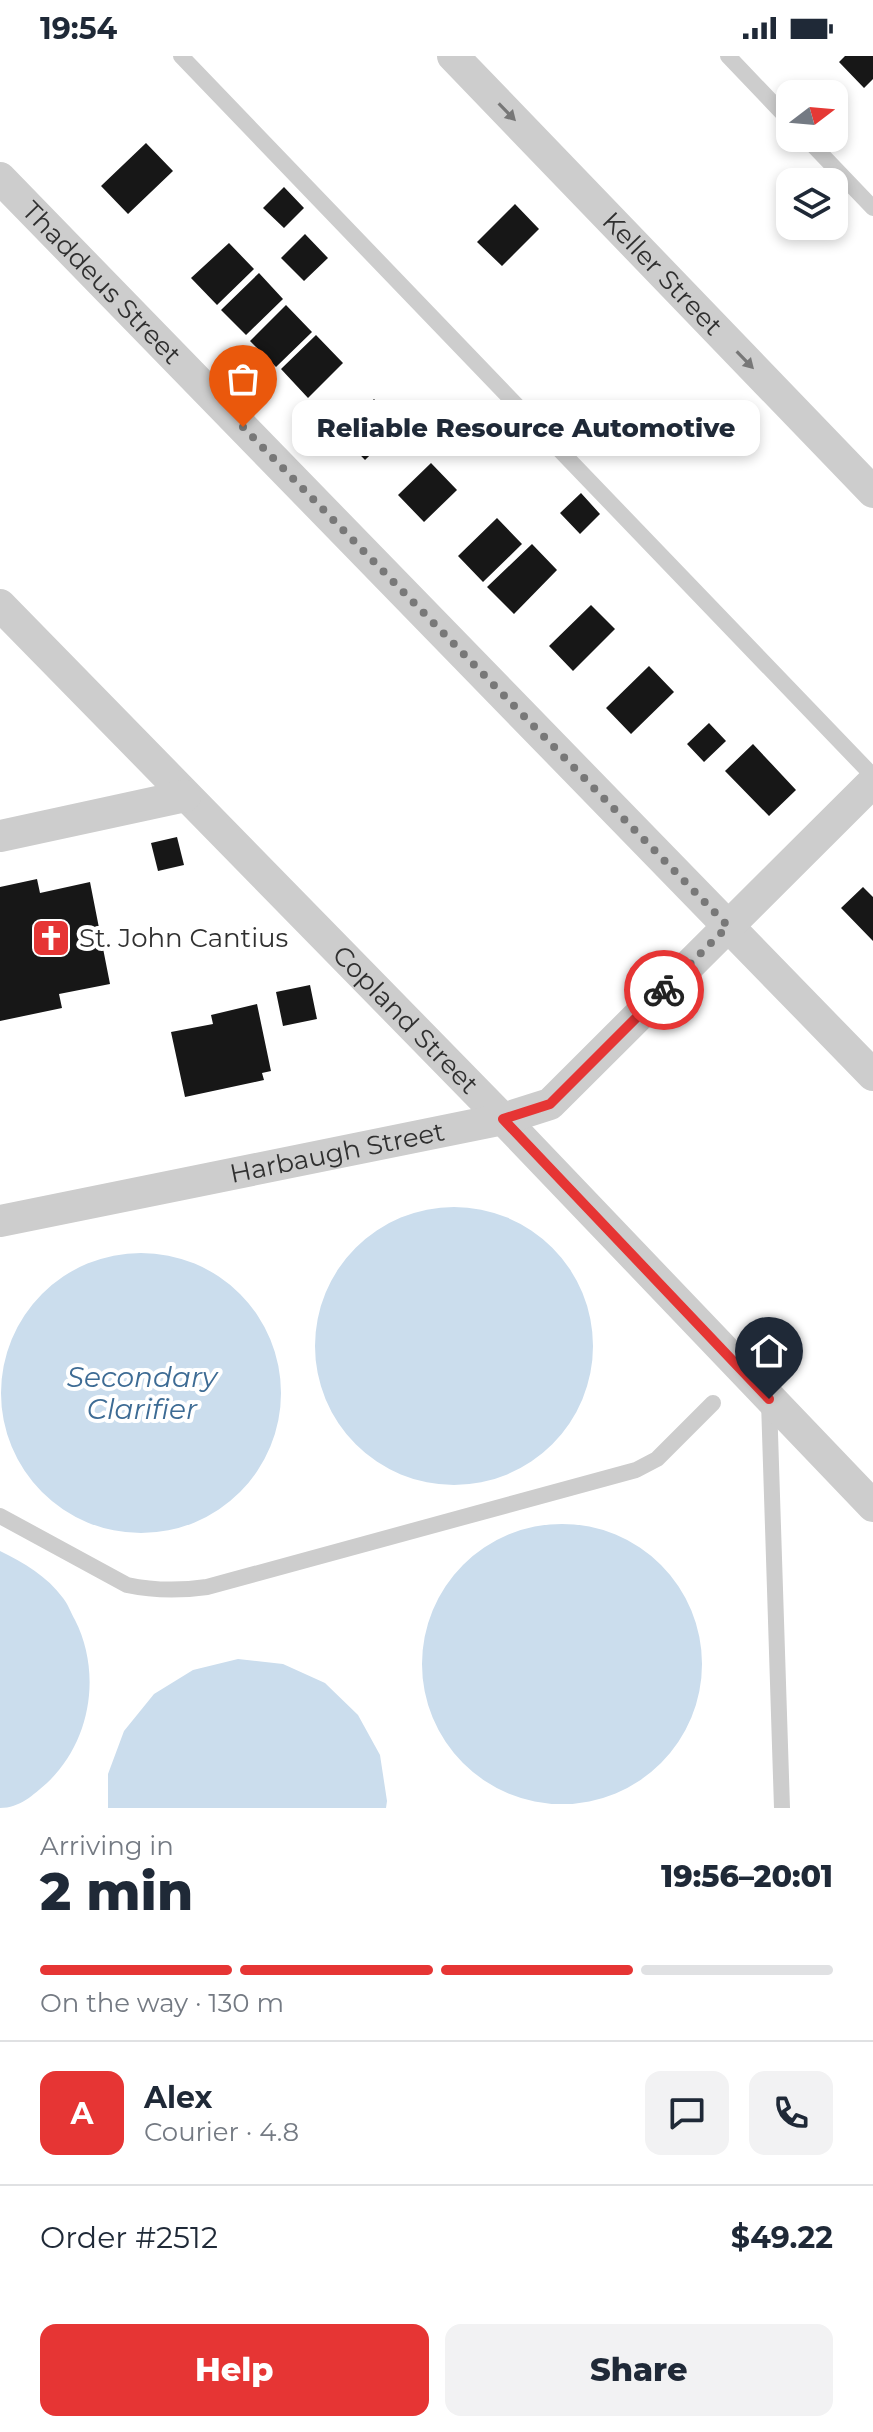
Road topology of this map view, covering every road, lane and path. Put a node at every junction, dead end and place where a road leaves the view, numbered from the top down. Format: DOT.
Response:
graph roads {
  1 [pos="181,56"];
  2 [pos="453,56"];
  3 [pos="728,56"];
  4 [pos="776,106"];
  5 [pos="819,152"];
  6 [pos="0,178"];
  7 [pos="873,208"];
  8 [pos="873,492"];
  9 [pos="0,605"];
  10 [pos="873,779"];
  11 [pos="185,796"];
  12 [pos="0,836"];
  13 [pos="728,926"];
  14 [pos="873,1075"];
  15 [pos="503,1119"];
  16 [pos="0,1221"];
  17 [pos="769,1399"];
  18 [pos="713,1403"];
  19 [pos="873,1506"];
  20 [pos="0,1516"];
  21 [pos="782,1808"];
  1 -- 10 [label="lane"];
  2 -- 8 [label="street, Keller Street, one-way"];
  3 -- 4 [label="lane"];
  5 -- 7 [label="lane"];
  6 -- 13 [label="street, Thaddeus Street"];
  9 -- 11 [label="street, Copland Street"];
  10 -- 13 [label="street, Harbaugh Street"];
  11 -- 12 [label="street"];
  11 -- 15 [label="street, Copland Street"];
  13 -- 14 [label="street, Thaddeus Street"];
  13 -- 15 [label="street, Harbaugh Street"];
  15 -- 16 [label="street, Harbaugh Street"];
  15 -- 17 [label="street, Copland Street"];
  17 -- 19 [label="street, Copland Street"];
  17 -- 21 [label="lane"];
  18 -- 20 [label="lane"];
}
